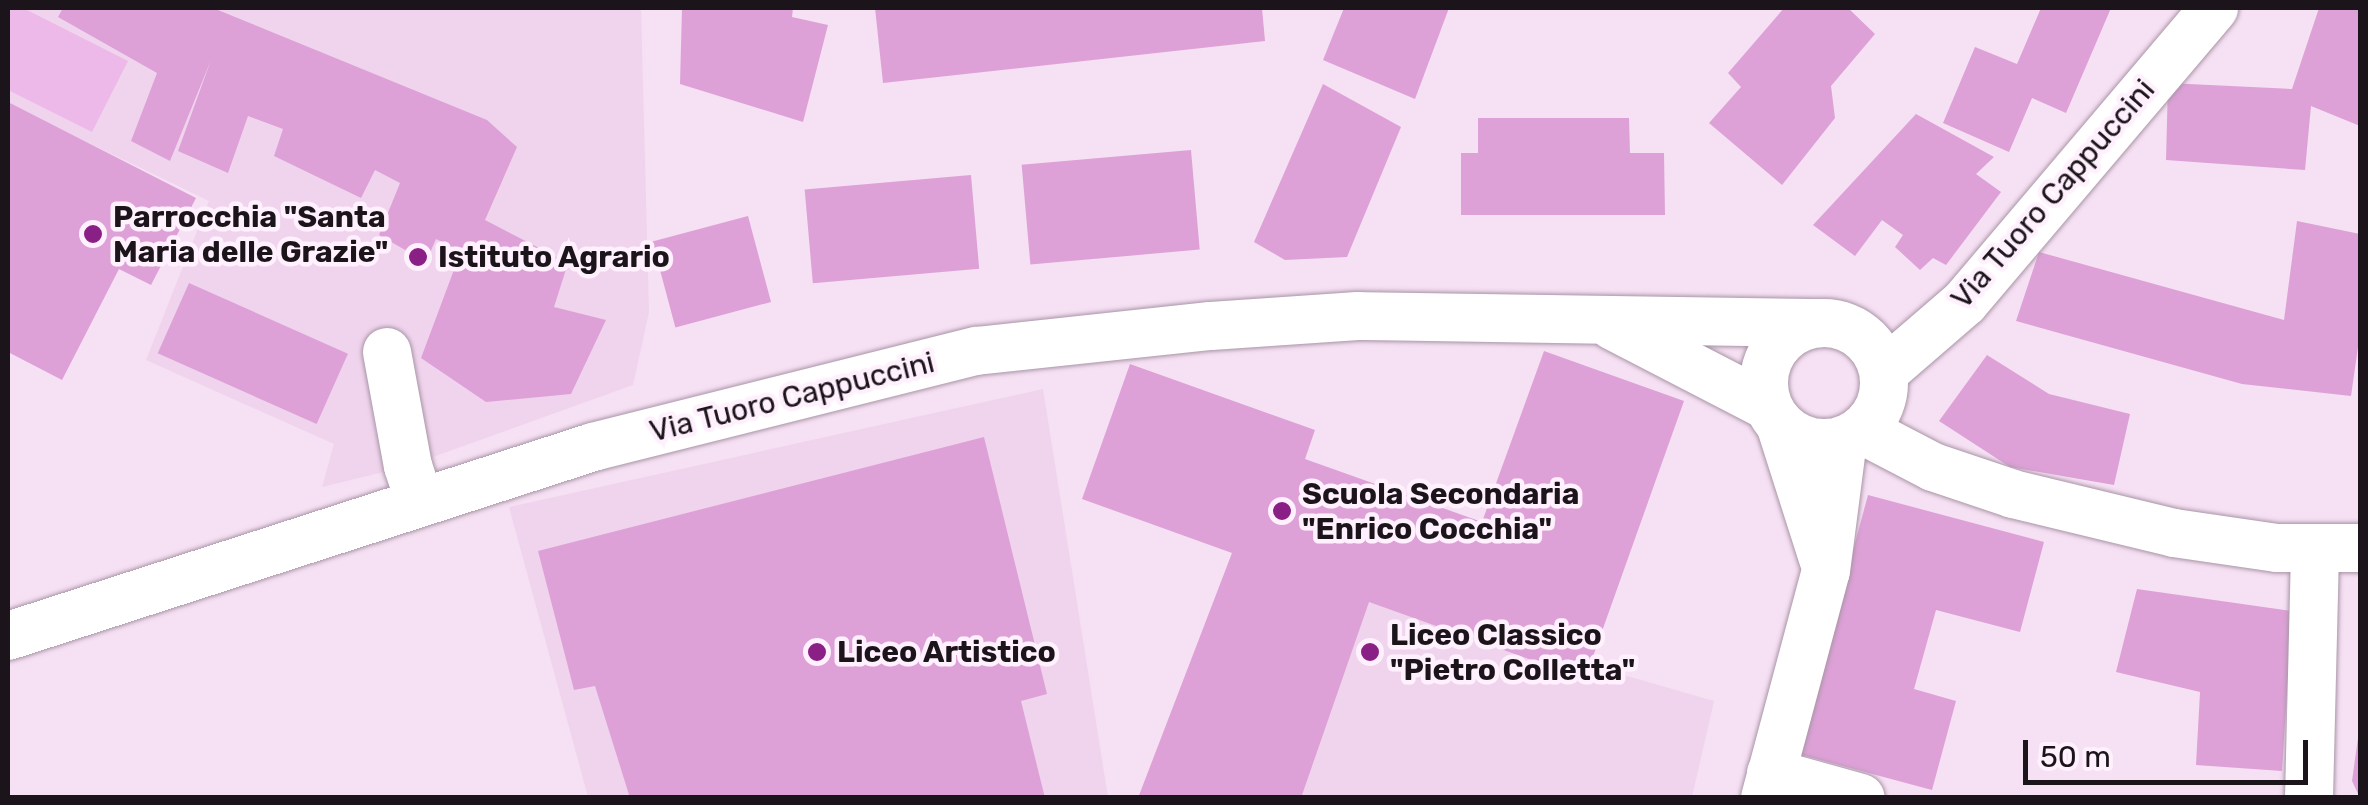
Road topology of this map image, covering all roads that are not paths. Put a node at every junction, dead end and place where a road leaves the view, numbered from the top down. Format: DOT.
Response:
graph roads {
  1 [pos="2214,8"];
  2 [pos="1605,322"];
  3 [pos="1818,322"];
  4 [pos="386,352"];
  5 [pos="1884,372"];
  6 [pos="1774,415"];
  7 [pos="1852,435"];
  8 [pos="420,502"];
  9 [pos="2338,548"];
  10 [pos="1826,571"];
  11 [pos="8,636"];
  12 [pos="1768,786"];
  13 [pos="1861,798"];
  14 [pos="2309,798"];
  1 -- 5 [label="street, Via Tuoro Cappuccini"];
  2 -- 3 [label="street, Via Tuoro Cappuccini"];
  2 -- 6 [label="street, Via Tuoro Cappuccini"];
  2 -- 8 [label="street, Via Tuoro Cappuccini"];
  3 -- 5 [label="street"];
  3 -- 6 [label="street"];
  4 -- 8 [label="street"];
  5 -- 7 [label="street"];
  6 -- 7 [label="street"];
  6 -- 10 [label="street"];
  7 -- 9 [label="street"];
  7 -- 10 [label="street"];
  8 -- 11 [label="street, Via Tuoro Cappuccini"];
  9 -- 14 [label="street"];
  10 -- 12 [label="street"];
  12 -- 13 [label="street"];
}
